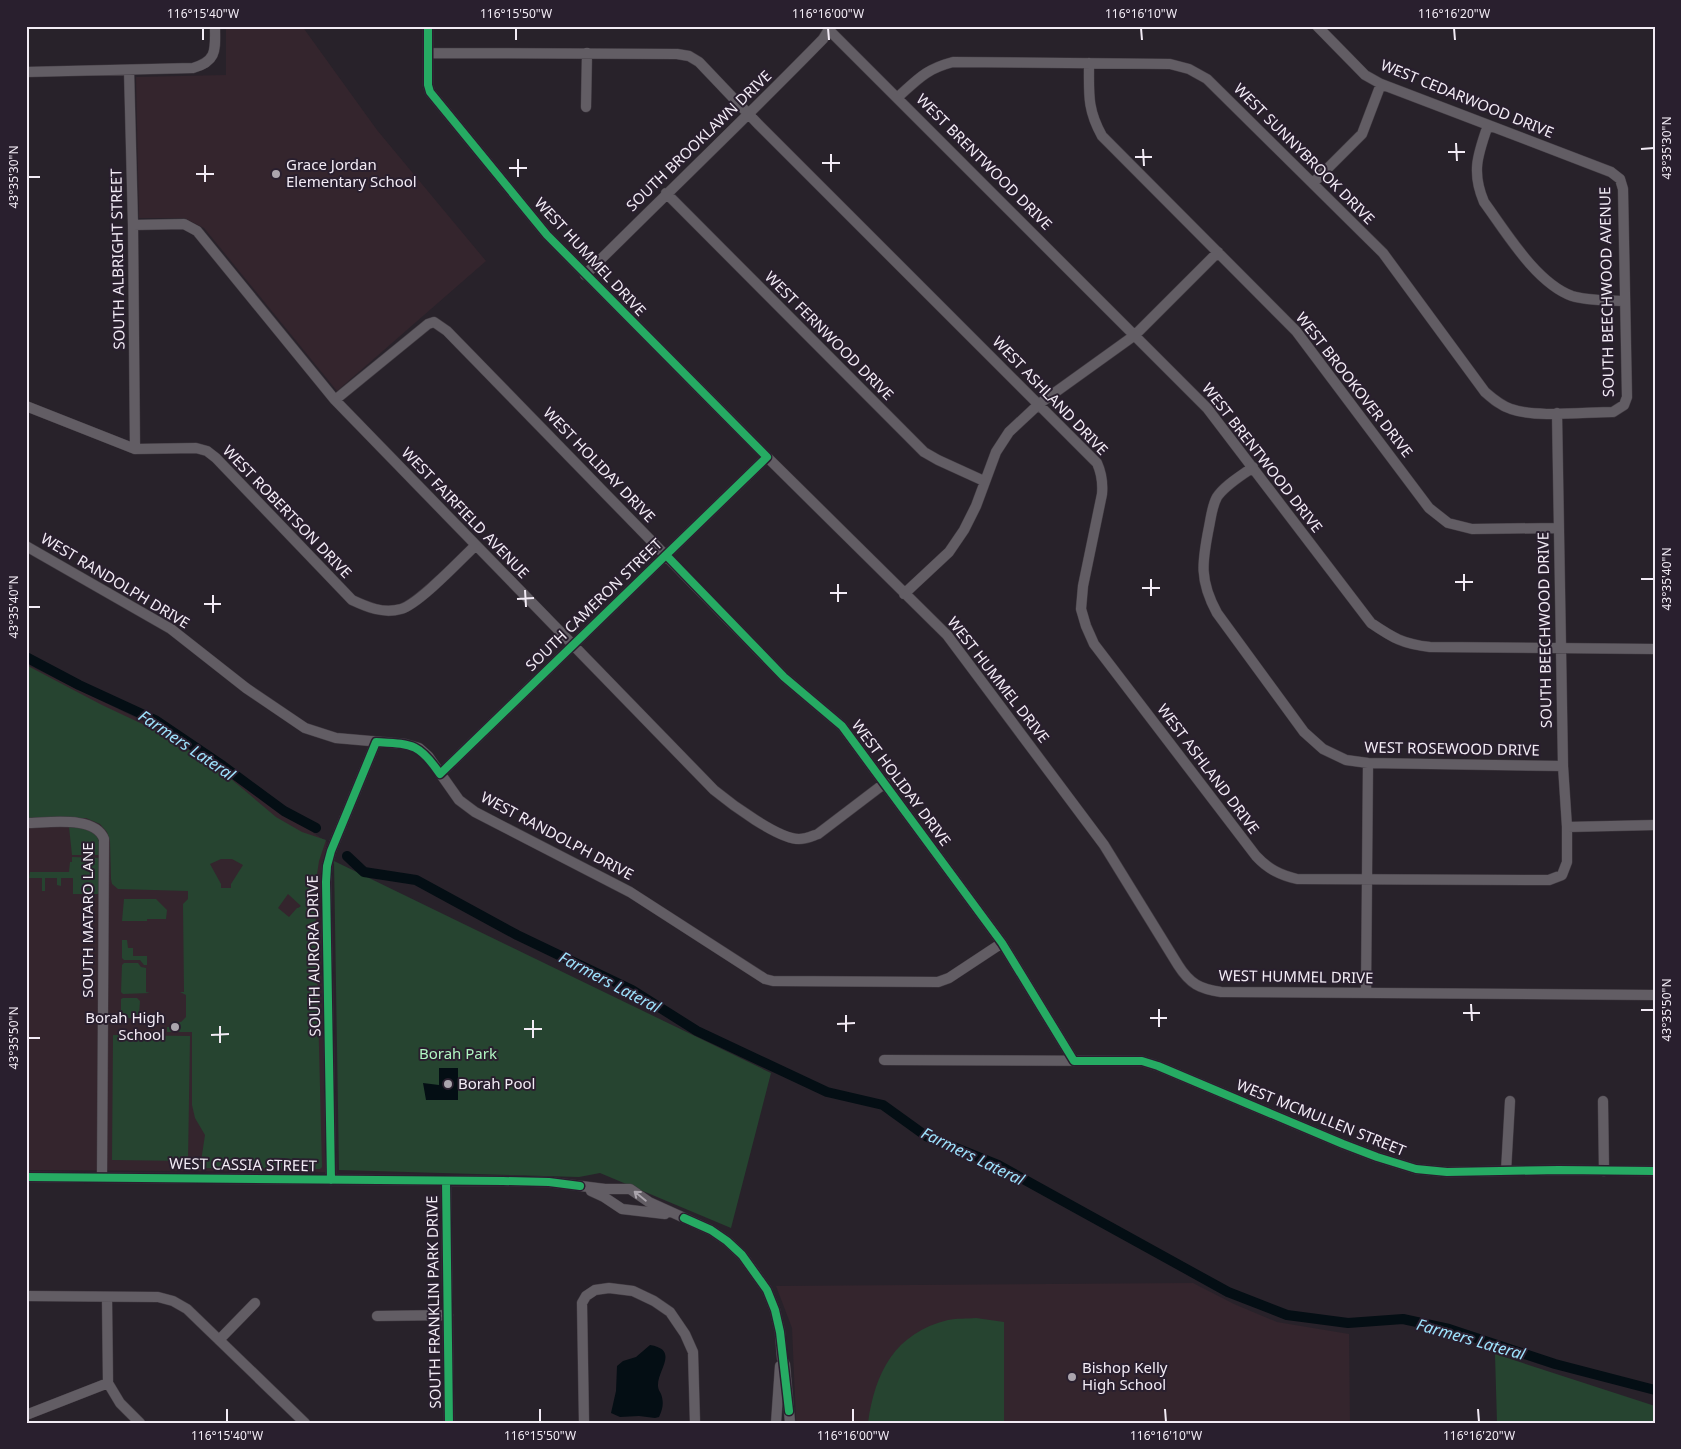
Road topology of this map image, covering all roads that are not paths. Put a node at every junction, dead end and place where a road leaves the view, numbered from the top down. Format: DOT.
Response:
graph roads {
  1 [pos="215,26"];
  2 [pos="428,26"];
  3 [pos="1317,26"];
  4 [pos="830,28"];
  5 [pos="428,53"];
  6 [pos="587,53"];
  7 [pos="1089,64"];
  8 [pos="129,70"];
  9 [pos="26,72"];
  10 [pos="1381,84"];
  11 [pos="898,97"];
  12 [pos="586,107"];
  13 [pos="749,114"];
  14 [pos="1488,125"];
  15 [pos="1620,179"];
  16 [pos="1313,183"];
  17 [pos="666,194"];
  18 [pos="133,225"];
  19 [pos="1218,252"];
  20 [pos="585,274"];
  21 [pos="1625,301"];
  22 [pos="1135,335"];
  23 [pos="335,400"];
  24 [pos="1038,404"];
  25 [pos="1624,405"];
  26 [pos="26,406"];
  27 [pos="1557,413"];
  28 [pos="135,448"];
  29 [pos="767,457"];
  30 [pos="1253,467"];
  31 [pos="984,481"];
  32 [pos="1558,528"];
  33 [pos="26,546"];
  34 [pos="475,546"];
  35 [pos="666,555"];
  36 [pos="904,594"];
  37 [pos="573,645"];
  38 [pos="1562,648"];
  39 [pos="1655,649"];
  40 [pos="376,742"];
  41 [pos="1368,763"];
  42 [pos="1563,766"];
  43 [pos="440,774"];
  44 [pos="885,783"];
  45 [pos="26,823"];
  46 [pos="1655,825"];
  47 [pos="1567,827"];
  48 [pos="1562,875"];
  49 [pos="1367,878"];
  50 [pos="1002,943"];
  51 [pos="1366,993"];
  52 [pos="1655,995"];
  53 [pos="884,1060"];
  54 [pos="1074,1061"];
  55 [pos="1510,1101"];
  56 [pos="1602,1101"];
  57 [pos="1506,1171"];
  58 [pos="1604,1171"];
  59 [pos="1655,1171"];
  60 [pos="26,1177"];
  61 [pos="102,1177"];
  62 [pos="331,1180"];
  63 [pos="446,1181"];
  64 [pos="580,1186"];
  65 [pos="684,1218"];
  66 [pos="26,1296"];
  67 [pos="107,1296"];
  68 [pos="254,1303"];
  69 [pos="448,1315"];
  70 [pos="377,1316"];
  71 [pos="219,1340"];
  72 [pos="782,1358"];
  73 [pos="108,1383"];
  74 [pos="26,1414"];
  75 [pos="140,1423"];
  76 [pos="305,1423"];
  77 [pos="449,1423"];
  78 [pos="584,1423"];
  79 [pos="695,1423"];
  80 [pos="776,1423"];
  81 [pos="790,1423"];
  1 -- 8 [label="street"];
  2 -- 5 [label="street, WEST HUMMEL DRIVE"];
  3 -- 10 [label="street, WEST CEDARWOOD DRIVE"];
  4 -- 11 [label="street, WEST BRENTWOOD DRIVE"];
  4 -- 13 [label="street, SOUTH BROOKLAWN DRIVE"];
  5 -- 6 [label="street, WEST ASHLAND DRIVE"];
  5 -- 20 [label="street, WEST HUMMEL DRIVE"];
  6 -- 12 [label="street"];
  6 -- 13 [label="street, WEST ASHLAND DRIVE"];
  7 -- 11 [label="street, WEST SUNNYBROOK DRIVE"];
  7 -- 16 [label="street, WEST SUNNYBROOK DRIVE"];
  7 -- 19 [label="street, WEST BROOKOVER DRIVE"];
  8 -- 9 [label="street"];
  8 -- 18 [label="street, SOUTH ALBRIGHT STREET"];
  10 -- 14 [label="street, WEST CEDARWOOD DRIVE"];
  10 -- 16 [label="street"];
  11 -- 22 [label="street, WEST BRENTWOOD DRIVE"];
  13 -- 17 [label="street, SOUTH BROOKLAWN DRIVE"];
  13 -- 24 [label="street, WEST ASHLAND DRIVE"];
  14 -- 15 [label="street, WEST CEDARWOOD DRIVE"];
  14 -- 21 [label="street"];
  15 -- 21 [label="street, SOUTH BEECHWOOD AVENUE"];
  16 -- 27 [label="street, WEST SUNNYBROOK DRIVE"];
  17 -- 20 [label="street, SOUTH BROOKLAWN DRIVE"];
  17 -- 31 [label="street, WEST FERNWOOD DRIVE"];
  18 -- 23 [label="street, WEST FAIRFIELD AVENUE"];
  18 -- 28 [label="street, SOUTH ALBRIGHT STREET"];
  19 -- 22 [label="street"];
  19 -- 32 [label="street, WEST BROOKOVER DRIVE"];
  20 -- 29 [label="street, WEST HUMMEL DRIVE"];
  21 -- 25 [label="street, SOUTH BEECHWOOD AVENUE"];
  22 -- 24 [label="street"];
  22 -- 30 [label="street, WEST BRENTWOOD DRIVE"];
  23 -- 34 [label="street, WEST FAIRFIELD AVENUE"];
  23 -- 35 [label="street, WEST HOLIDAY DRIVE"];
  24 -- 31 [label="street"];
  24 -- 49 [label="street, WEST ASHLAND DRIVE"];
  25 -- 27 [label="street, WEST SUNNYBROOK DRIVE"];
  26 -- 28 [label="street, WEST ROBERTSON DRIVE"];
  27 -- 32 [label="street, SOUTH BEECHWOOD DRIVE"];
  28 -- 34 [label="street, WEST ROBERTSON DRIVE"];
  29 -- 35 [label="street, SOUTH CAMERON STREET"];
  29 -- 36 [label="street, WEST HUMMEL DRIVE"];
  30 -- 38 [label="street, WEST BRENTWOOD DRIVE"];
  30 -- 41 [label="street, WEST ROSEWOOD DRIVE"];
  31 -- 36 [label="street"];
  32 -- 38 [label="street, SOUTH BEECHWOOD DRIVE"];
  33 -- 40 [label="street, WEST RANDOLPH DRIVE"];
  34 -- 37 [label="street, WEST FAIRFIELD AVENUE"];
  35 -- 37 [label="street, SOUTH CAMERON STREET"];
  35 -- 44 [label="street, WEST HOLIDAY DRIVE"];
  36 -- 51 [label="street, WEST HUMMEL DRIVE"];
  37 -- 43 [label="street, SOUTH CAMERON STREET"];
  37 -- 44 [label="street, WEST FAIRFIELD AVENUE"];
  38 -- 39 [label="street, WEST BRENTWOOD DRIVE"];
  38 -- 42 [label="street, SOUTH BEECHWOOD DRIVE"];
  40 -- 43 [label="street, WEST RANDOLPH DRIVE"];
  40 -- 62 [label="street, SOUTH AURORA DRIVE"];
  41 -- 42 [label="street, WEST ROSEWOOD DRIVE"];
  41 -- 49 [label="street"];
  42 -- 47 [label="street, SOUTH BEECHWOOD DRIVE"];
  43 -- 50 [label="street, WEST RANDOLPH DRIVE"];
  44 -- 50 [label="street, WEST HOLIDAY DRIVE"];
  45 -- 61 [label="street, SOUTH MATARO LANE"];
  46 -- 47 [label="street"];
  47 -- 48 [label="street, SOUTH BEECHWOOD DRIVE"];
  48 -- 49 [label="street, WEST ASHLAND DRIVE"];
  49 -- 51 [label="street"];
  50 -- 54 [label="street, WEST HOLIDAY DRIVE"];
  51 -- 52 [label="street, WEST HUMMEL DRIVE"];
  53 -- 54 [label="street, WEST MCMULLEN STREET"];
  54 -- 57 [label="street, WEST MCMULLEN STREET"];
  55 -- 57 [label="street"];
  56 -- 58 [label="street"];
  57 -- 58 [label="street, WEST MCMULLEN STREET"];
  58 -- 59 [label="street, WEST MCMULLEN STREET"];
  60 -- 61 [label="street, WEST CASSIA STREET"];
  61 -- 62 [label="street, WEST CASSIA STREET"];
  62 -- 63 [label="street, WEST CASSIA STREET"];
  63 -- 64 [label="street, WEST CASSIA STREET"];
  63 -- 69 [label="street, SOUTH FRANKLIN PARK DRIVE"];
  64 -- 65 [label="street"];
  65 -- 64 [label="street, WEST CASSIA STREET, one-way"];
  65 -- 72 [label="street"];
  66 -- 67 [label="street"];
  67 -- 71 [label="street"];
  67 -- 73 [label="street"];
  68 -- 71 [label="street"];
  69 -- 70 [label="street"];
  69 -- 77 [label="street, SOUTH FRANKLIN PARK DRIVE"];
  71 -- 76 [label="street"];
  72 -- 80 [label="street"];
  72 -- 81 [label="street"];
  73 -- 74 [label="street"];
  73 -- 75 [label="street"];
  78 -- 79 [label="street"];
}
